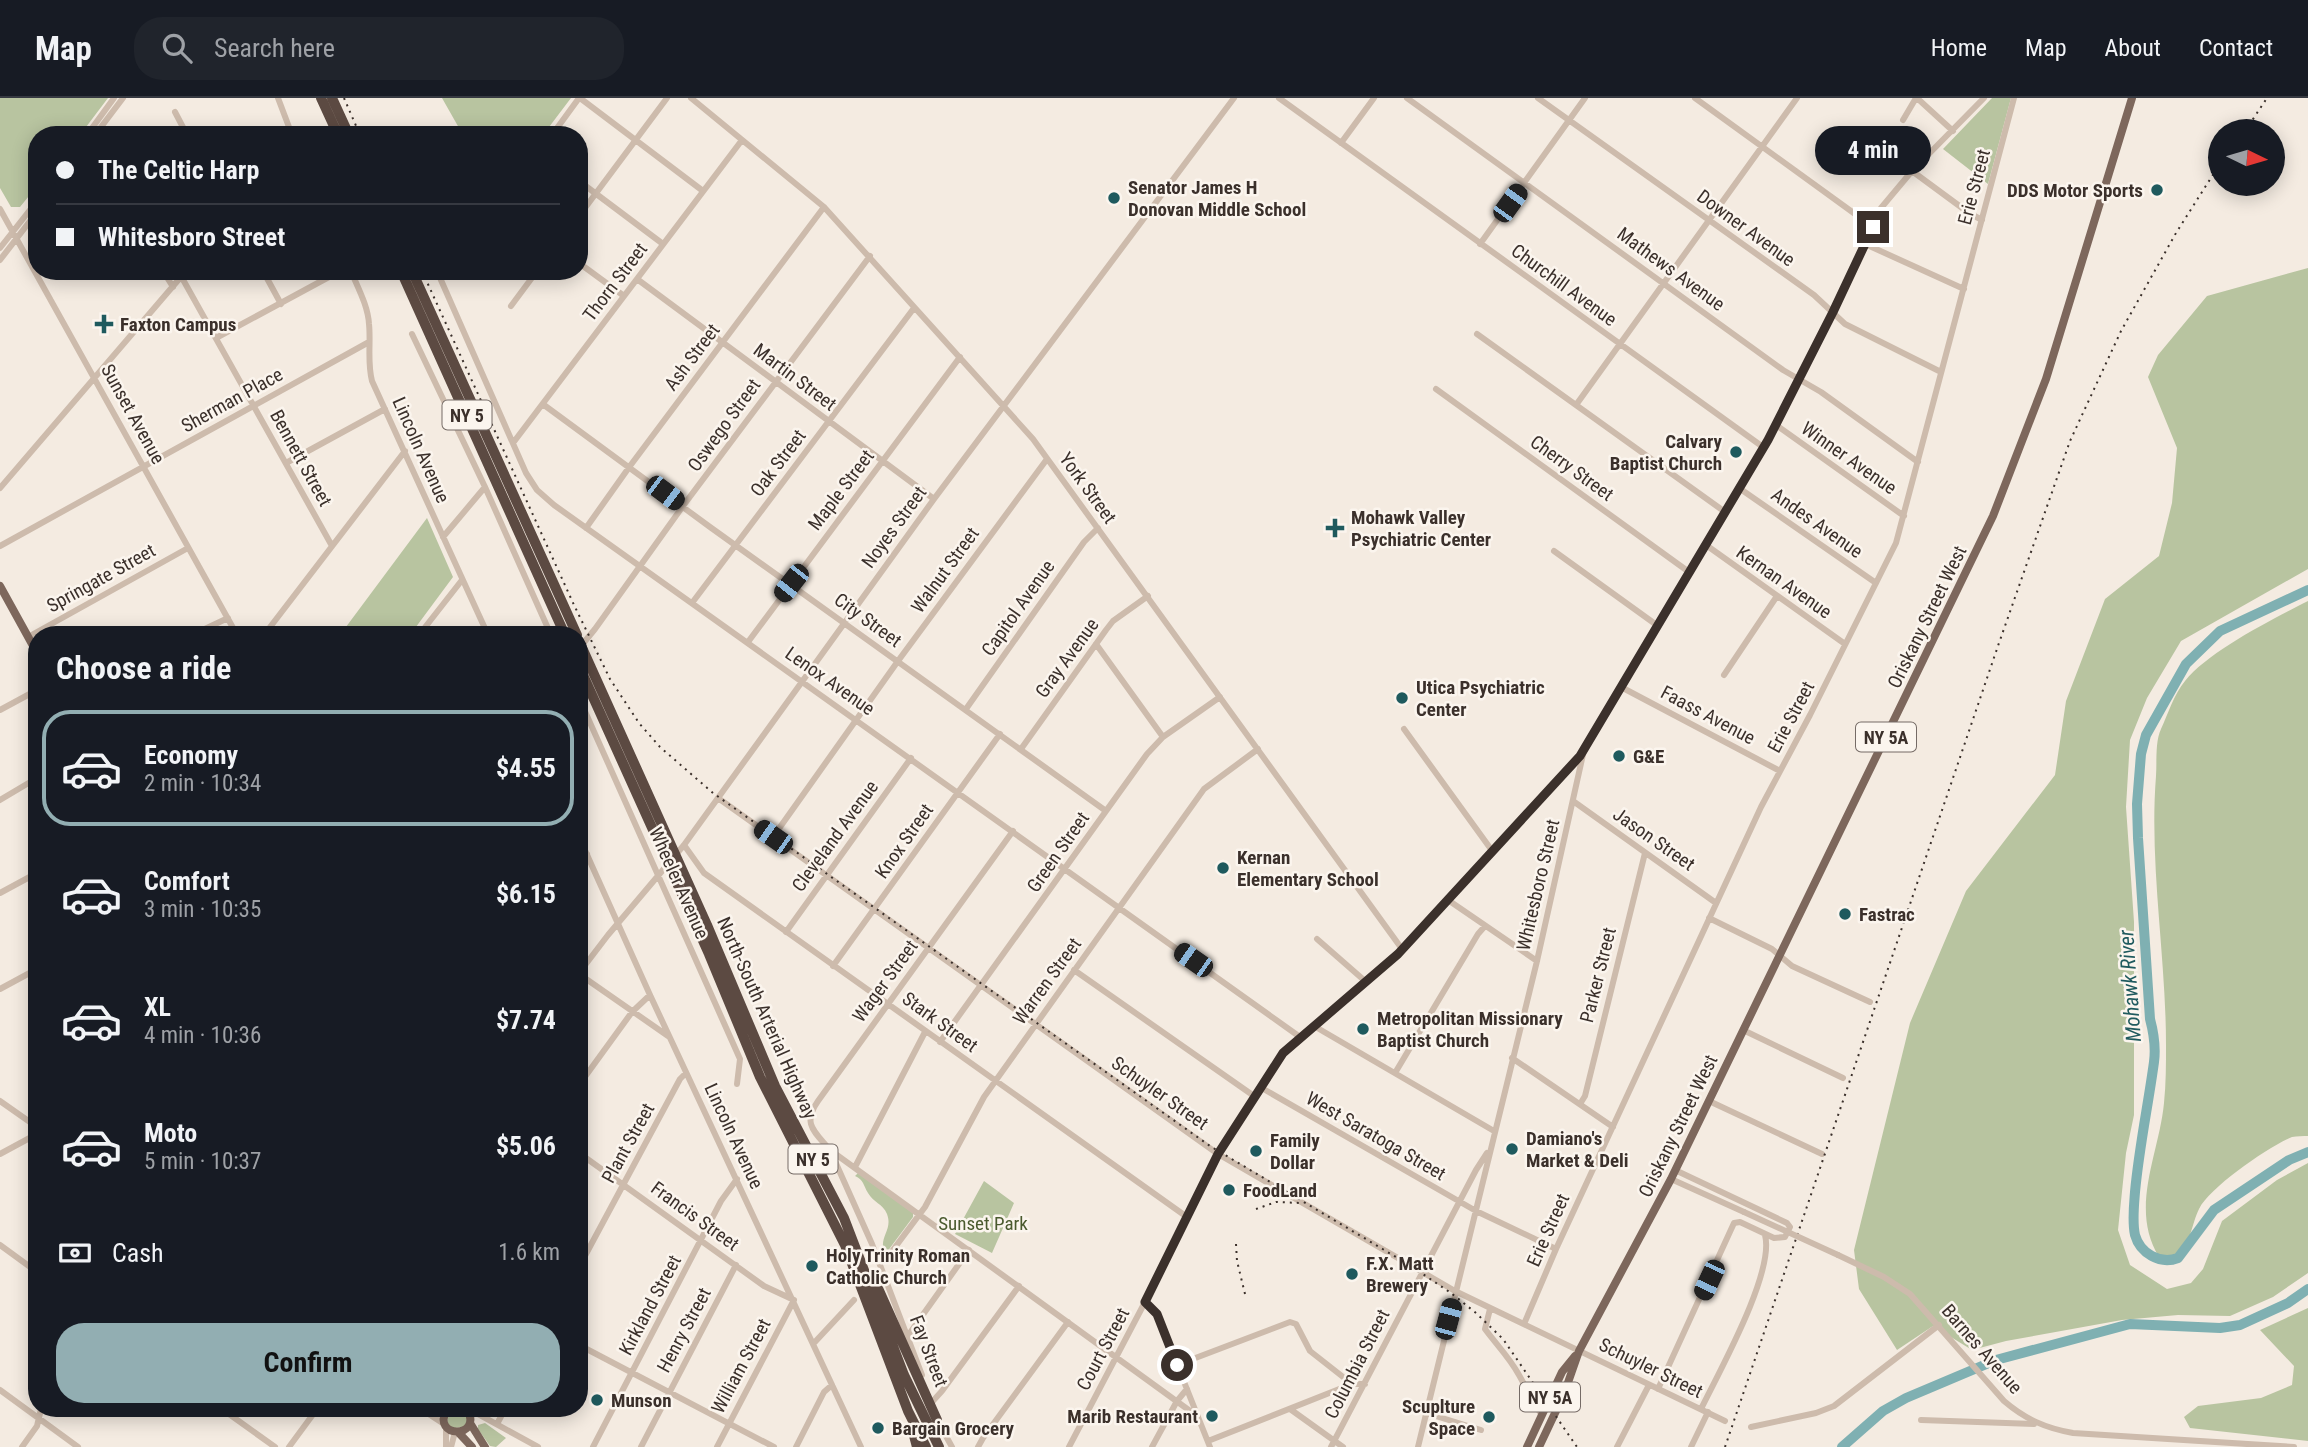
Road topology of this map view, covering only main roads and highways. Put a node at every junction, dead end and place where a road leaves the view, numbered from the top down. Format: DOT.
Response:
graph roads {
  1 [pos="321,98"];
  2 [pos="332,98"];
  3 [pos="2132,98"];
  4 [pos="334,126"];
  5 [pos="345,126"];
  6 [pos="405,280"];
  7 [pos="416,280"];
  8 [pos="0,586"];
  9 [pos="561,626"];
  10 [pos="572,626"];
  11 [pos="28,636"];
  12 [pos="588,663"];
  13 [pos="588,685"];
  14 [pos="672,859"];
  15 [pos="844,1218"];
  16 [pos="1579,1350"];
  17 [pos="908,1411"];
  18 [pos="443,1417"];
  19 [pos="469,1417"];
  20 [pos="937,1420"];
  21 [pos="470,1422"];
  22 [pos="457,1432"];
  23 [pos="472,1447"];
  24 [pos="485,1447"];
  25 [pos="917,1447"];
  26 [pos="926,1447"];
  27 [pos="939,1447"];
  28 [pos="1527,1447"];
  29 [pos="1539,1447"];
  1 -- 4 [label="highway"];
  2 -- 5 [label="highway"];
  3 -- 16 [label="main road, Oriskany Street West / NY 5A"];
  6 -- 9 [label="highway, NY 5"];
  7 -- 10 [label="highway, North-South Arterial Highway / NY 5"];
  8 -- 11 [label="main road"];
  12 -- 14 [label="highway, North-South Arterial Highway / NY 5"];
  13 -- 14 [label="highway, North-South Arterial Highway / NY 5"];
  14 -- 15 [label="highway, North-South Arterial Highway / NY 5"];
  14 -- 17 [label="highway, North-South Arterial Highway / NY 5"];
  15 -- 20 [label="highway"];
  15 -- 27 [label="highway, North-South Arterial Highway / NY 5"];
  16 -- 28 [label="main road, Oriskany Street West / NY 5A"];
  16 -- 29 [label="main road, Oriskany Street West / NY 5A"];
  17 -- 25 [label="highway"];
  17 -- 26 [label="highway, North-South Arterial Highway / NY 5"];
  18 -- 22 [label="main road"];
  19 -- 21 [label="main road"];
  21 -- 22 [label="main road"];
  21 -- 24 [label="main road"];
  22 -- 23 [label="main road"];
}
